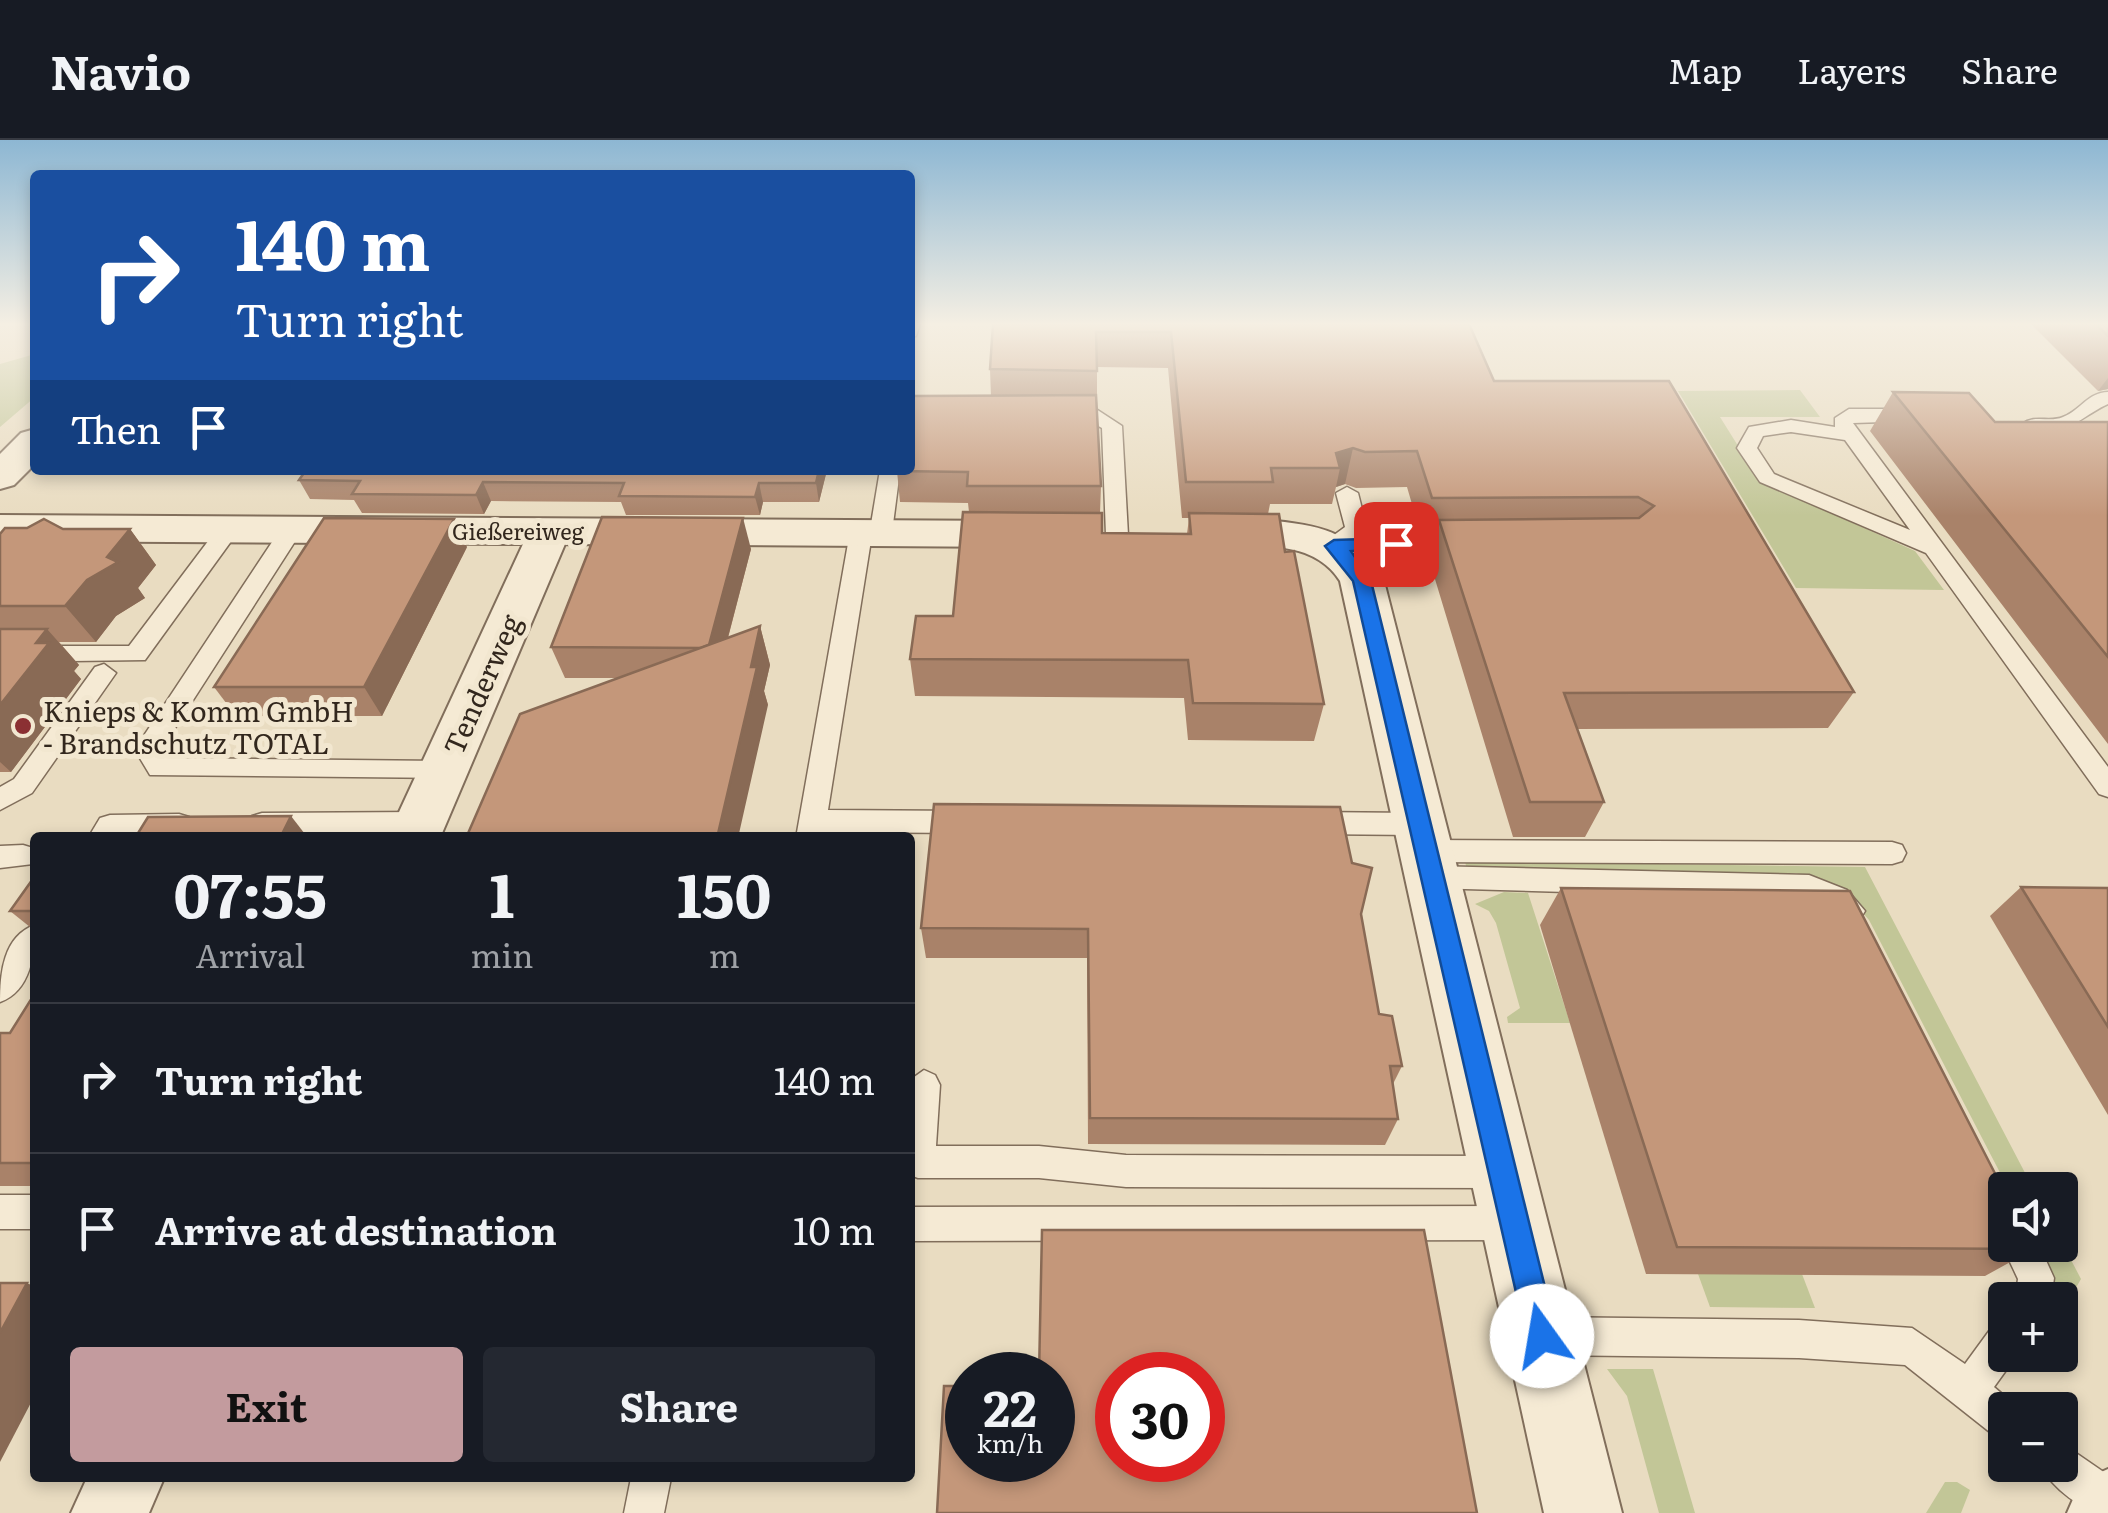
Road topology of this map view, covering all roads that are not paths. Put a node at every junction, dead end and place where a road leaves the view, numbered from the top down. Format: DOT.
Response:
graph roads {
  1 [pos="2108,398"];
  2 [pos="1048,414"];
  3 [pos="1940,417"];
  4 [pos="2008,424"];
  5 [pos="1850,435"];
  6 [pos="30,446"];
  7 [pos="888,475"];
  8 [pos="0,477"];
  9 [pos="1341,520"];
  10 [pos="0,528"];
  11 [pos="229,528"];
  12 [pos="292,529"];
  13 [pos="550,530"];
  14 [pos="871,532"];
  15 [pos="1151,535"];
  16 [pos="1490,544"];
  17 [pos="1932,548"];
  18 [pos="0,654"];
  19 [pos="104,673"];
  20 [pos="442,770"];
  21 [pos="2108,787"];
  22 [pos="0,800"];
  23 [pos="992,822"];
  24 [pos="1288,823"];
  25 [pos="811,829"];
  26 [pos="416,830"];
  27 [pos="106,832"];
  28 [pos="1423,851"];
  29 [pos="1892,853"];
  30 [pos="1866,936"];
  31 [pos="30,944"];
  32 [pos="0,989"];
  33 [pos="924,1086"];
  34 [pos="1509,1197"];
  35 [pos="0,1212"];
  36 [pos="30,1212"];
  37 [pos="915,1224"];
  38 [pos="1542,1336"];
  39 [pos="1988,1364"];
  40 [pos="1969,1390"];
  41 [pos="1988,1405"];
  42 [pos="2078,1479"];
  43 [pos="124,1482"];
  44 [pos="649,1482"];
  45 [pos="2107,1507"];
  46 [pos="110,1513"];
  47 [pos="644,1513"];
  48 [pos="1583,1513"];
  1 -- 4 [label="lane"];
  2 -- 15 [label="lane"];
  3 -- 5 [label="lane"];
  5 -- 17 [label="lane"];
  5 -- 17 [label="lane"];
  6 -- 8 [label="street"];
  7 -- 14 [label="lane"];
  9 -- 15 [label="street, Gießereiweg"];
  9 -- 16 [label="lane"];
  9 -- 28 [label="street"];
  10 -- 11 [label="street, Gießereiweg"];
  11 -- 12 [label="street, Gießereiweg"];
  11 -- 18 [label="lane"];
  12 -- 13 [label="street, Gießereiweg"];
  12 -- 20 [label="lane"];
  13 -- 14 [label="street, Gießereiweg"];
  13 -- 20 [label="street, Tenderweg"];
  14 -- 15 [label="street, Gießereiweg"];
  14 -- 25 [label="lane"];
  17 -- 21 [label="lane"];
  19 -- 22 [label="lane"];
  20 -- 26 [label="street, Tenderweg"];
  23 -- 25 [label="lane"];
  24 -- 28 [label="lane"];
  26 -- 27 [label="lane"];
  28 -- 29 [label="lane"];
  28 -- 30 [label="lane"];
  28 -- 34 [label="street"];
  31 -- 32 [label="lane"];
  33 -- 34 [label="lane"];
  34 -- 37 [label="lane"];
  34 -- 38 [label="street"];
  35 -- 36 [label="lane"];
  38 -- 40 [label="lane"];
  38 -- 48 [label="street"];
  39 -- 40 [label="lane"];
  40 -- 41 [label="lane"];
  42 -- 45 [label="lane"];
  43 -- 46 [label="street"];
  44 -- 47 [label="lane"];
}
